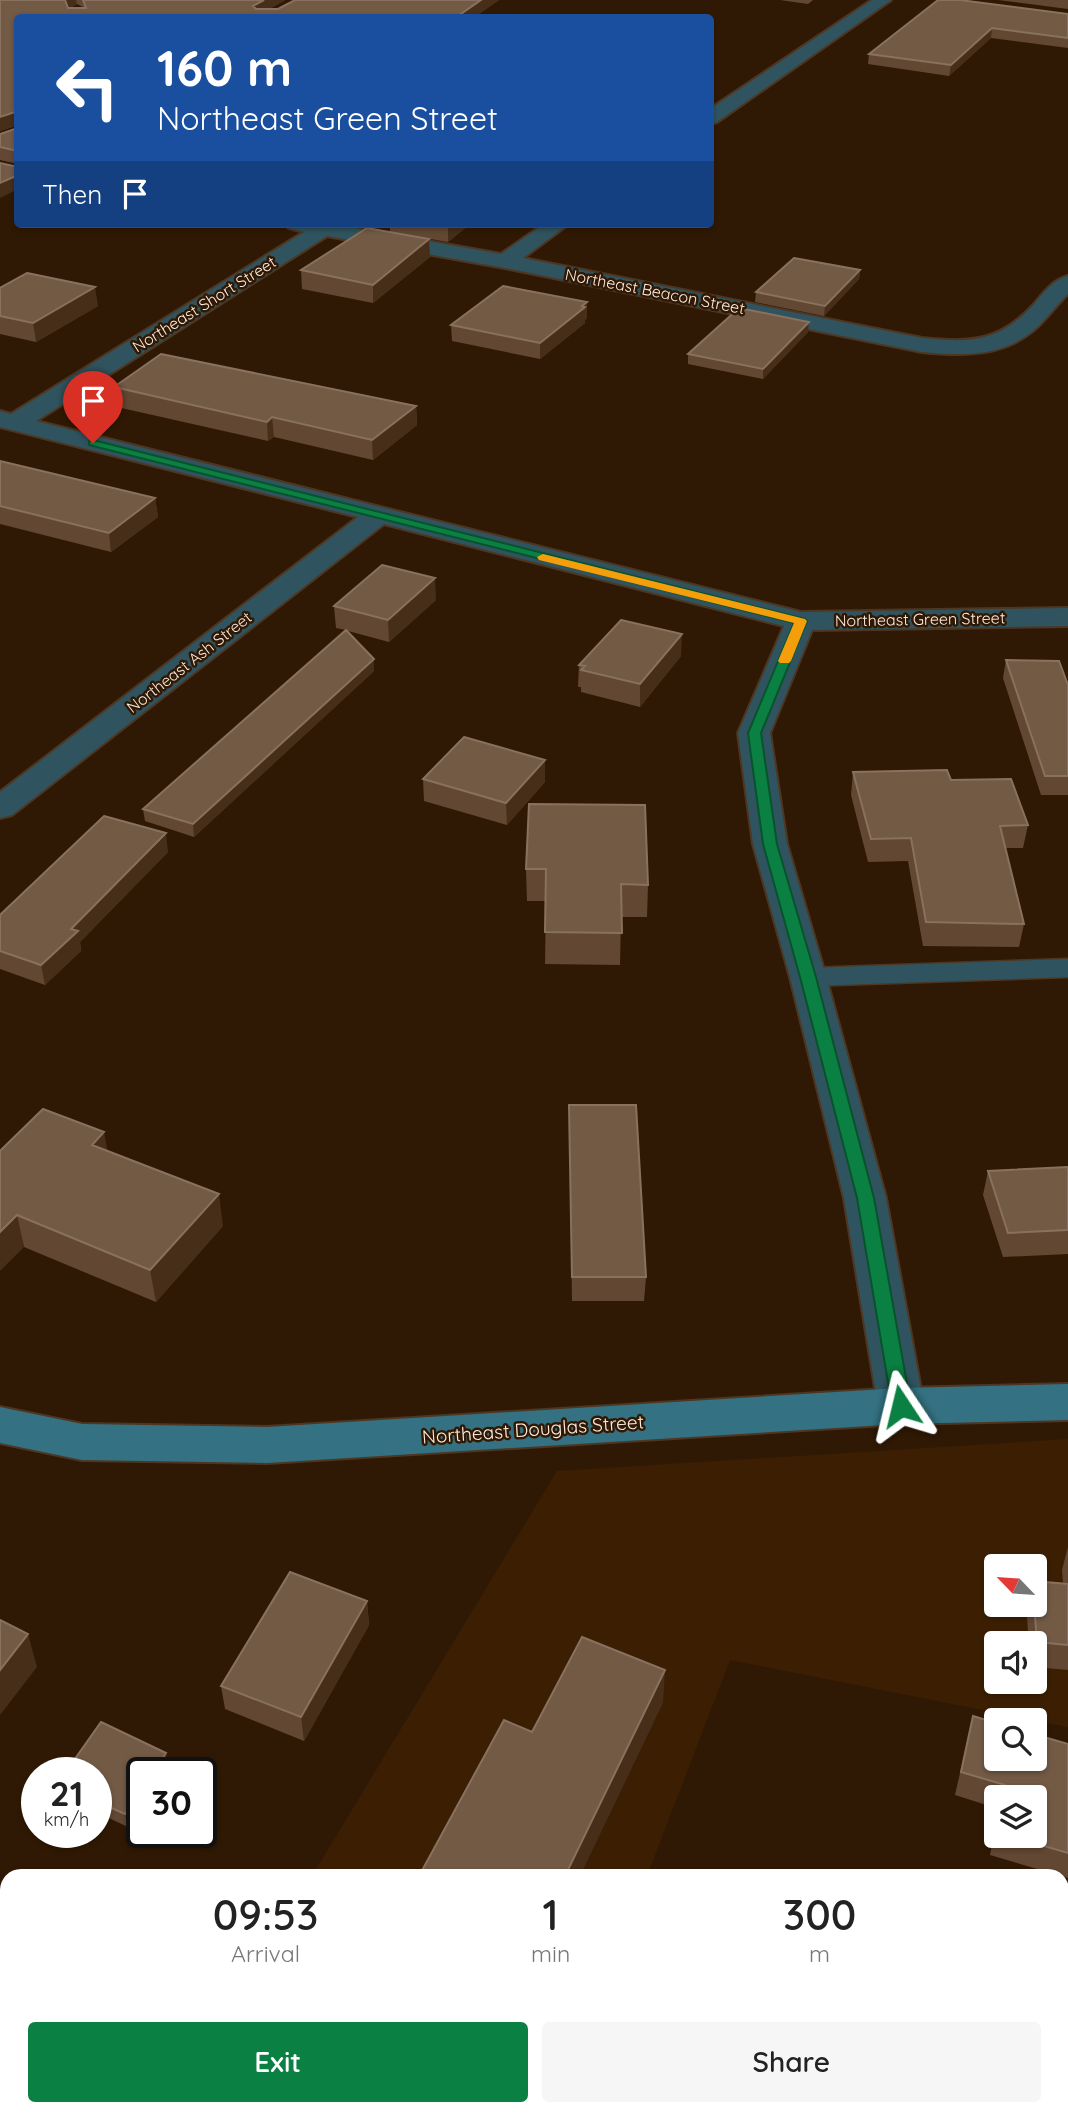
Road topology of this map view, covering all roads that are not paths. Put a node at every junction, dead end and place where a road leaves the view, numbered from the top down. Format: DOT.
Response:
graph roads {
  1 [pos="883,0"];
  2 [pos="714,115"];
  3 [pos="318,228"];
  4 [pos="552,228"];
  5 [pos="323,229"];
  6 [pos="505,261"];
  7 [pos="1068,283"];
  8 [pos="7,421"];
  9 [pos="377,516"];
  10 [pos="1068,617"];
  11 [pos="801,621"];
  12 [pos="0,808"];
  13 [pos="1068,968"];
  14 [pos="808,977"];
  15 [pos="1068,1402"];
  16 [pos="901,1406"];
  17 [pos="0,1425"];
  1 -- 2 [label="street"];
  3 -- 5 [label="street, Northeast Beacon Street"];
  4 -- 6 [label="street"];
  5 -- 6 [label="street, Northeast Beacon Street"];
  5 -- 8 [label="street, Northeast Short Street"];
  6 -- 7 [label="street, Northeast Beacon Street"];
  8 -- 9 [label="street, Northeast Green Street"];
  9 -- 11 [label="street, Northeast Green Street"];
  9 -- 12 [label="street, Northeast Ash Street"];
  10 -- 11 [label="street, Northeast Green Street"];
  11 -- 14 [label="street"];
  13 -- 14 [label="lane"];
  14 -- 16 [label="street"];
  15 -- 16 [label="main road, Northeast Douglas Street"];
  16 -- 17 [label="main road, Northeast Douglas Street"];
}
